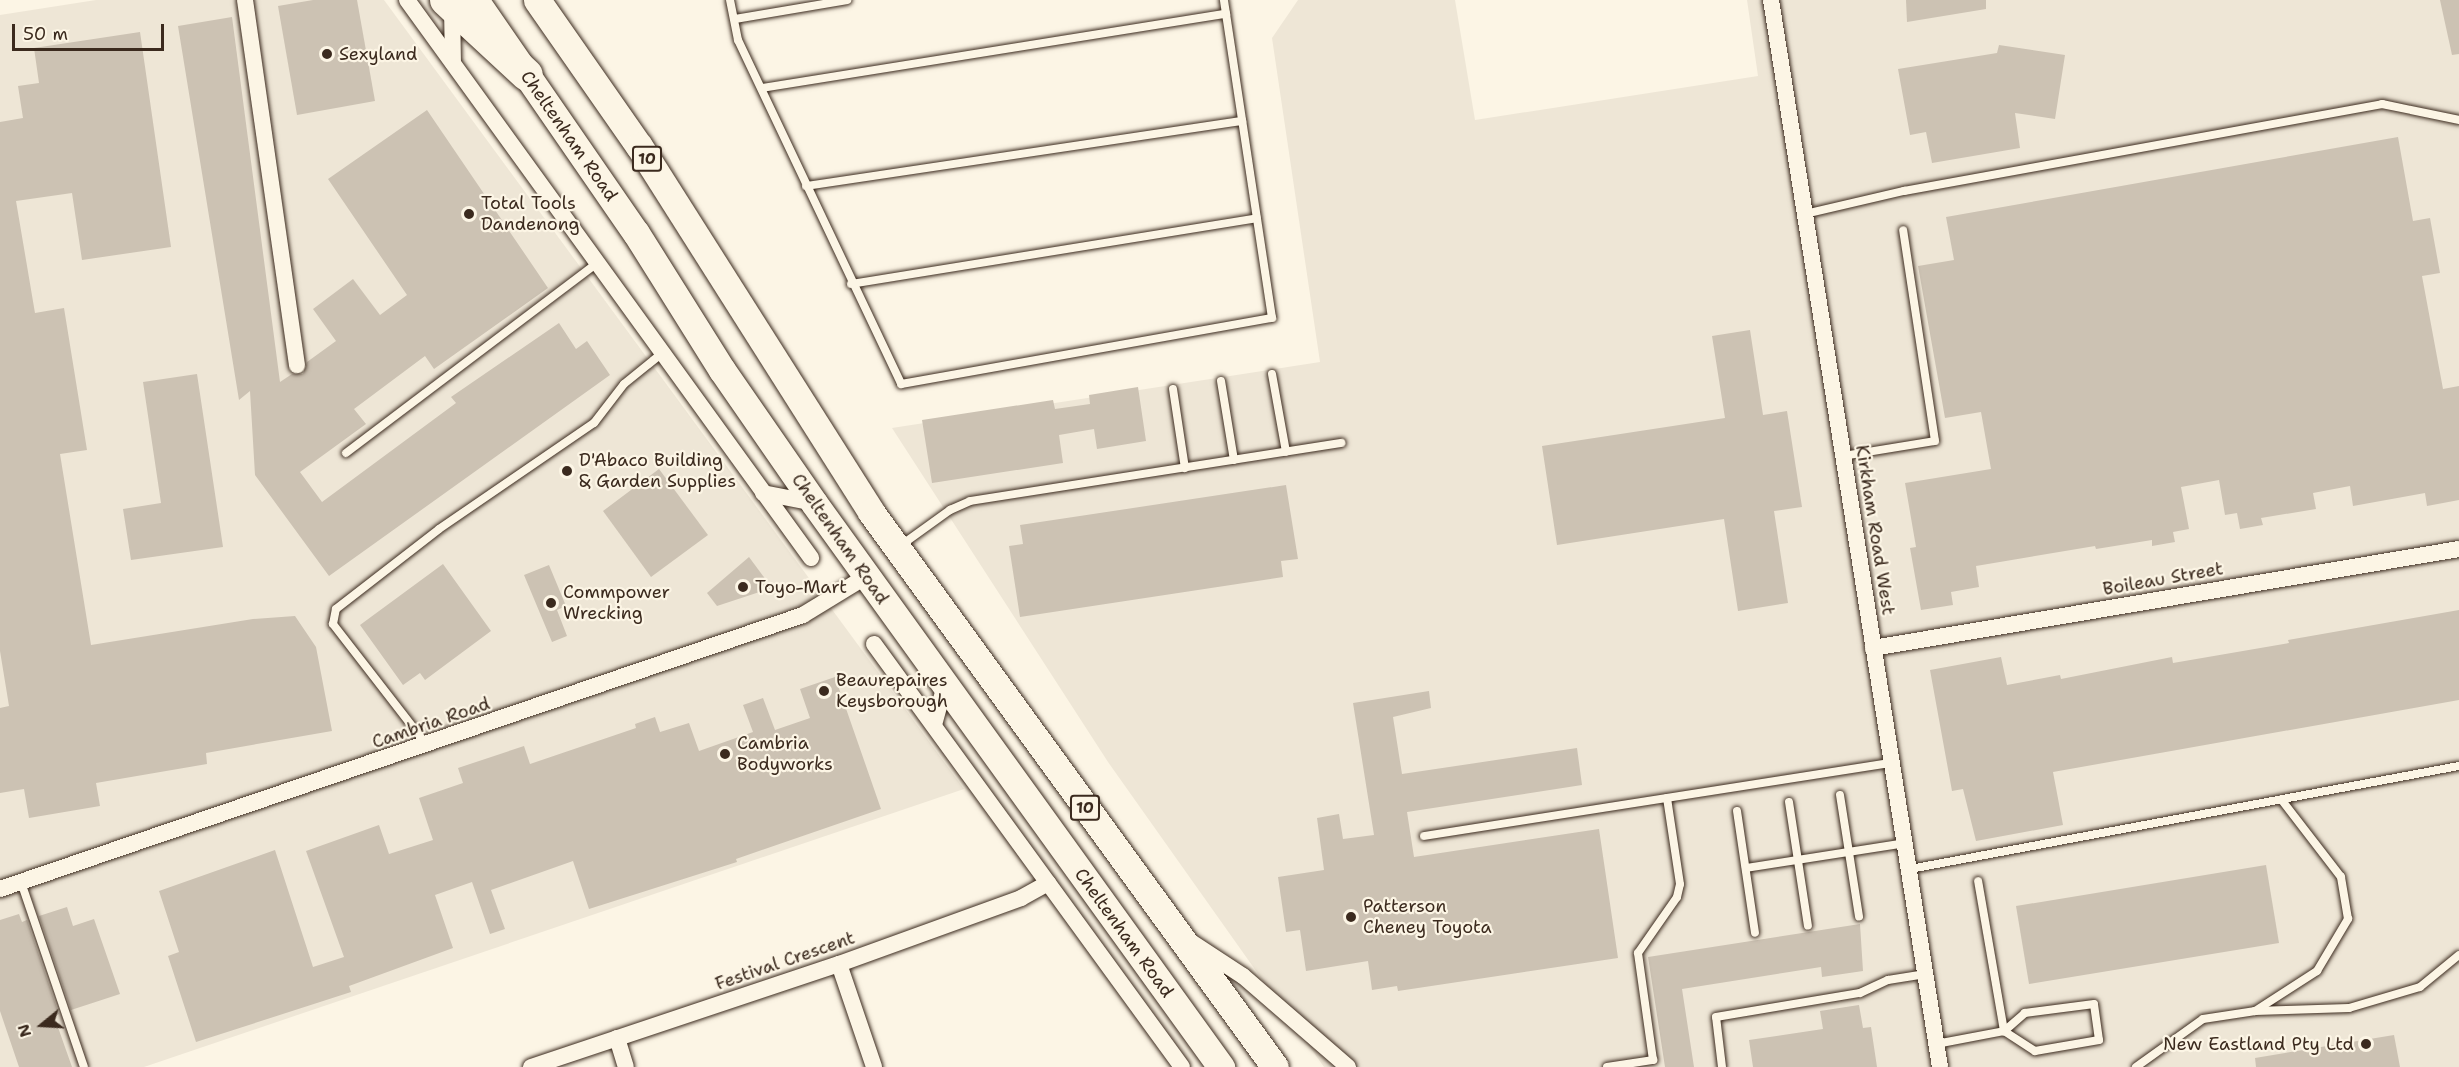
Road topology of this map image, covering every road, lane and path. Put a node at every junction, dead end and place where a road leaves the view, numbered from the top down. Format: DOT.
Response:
graph roads {
  1 [pos="245,0"];
  2 [pos="407,0"];
  3 [pos="537,0"];
  4 [pos="730,0"];
  5 [pos="847,0"];
  6 [pos="1224,0"];
  7 [pos="1771,0"];
  8 [pos="458,2"];
  9 [pos="1226,14"];
  10 [pos="735,19"];
  11 [pos="453,63"];
  12 [pos="527,75"];
  13 [pos="762,88"];
  14 [pos="2459,120"];
  15 [pos="1242,121"];
  16 [pos="806,186"];
  17 [pos="1805,214"];
  18 [pos="1257,218"];
  19 [pos="1903,230"];
  20 [pos="596,264"];
  21 [pos="851,284"];
  22 [pos="661,354"];
  23 [pos="297,364"];
  24 [pos="1272,374"];
  25 [pos="1221,381"];
  26 [pos="1173,389"];
  27 [pos="1341,443"];
  28 [pos="1286,452"];
  29 [pos="346,453"];
  30 [pos="1843,456"];
  31 [pos="1234,460"];
  32 [pos="1185,468"];
  33 [pos="763,493"];
  34 [pos="814,503"];
  35 [pos="897,548"];
  36 [pos="2459,549"];
  37 [pos="812,558"];
  38 [pos="867,576"];
  39 [pos="873,644"];
  40 [pos="1873,648"];
  41 [pos="945,685"];
  42 [pos="934,725"];
  43 [pos="427,745"];
  44 [pos="1892,763"];
  45 [pos="2459,765"];
  46 [pos="1840,795"];
  47 [pos="1667,798"];
  48 [pos="2281,799"];
  49 [pos="1789,802"];
  50 [pos="1737,811"];
  51 [pos="1424,836"];
  52 [pos="1905,843"];
  53 [pos="1850,852"];
  54 [pos="1798,860"];
  55 [pos="1746,868"];
  56 [pos="1910,869"];
  57 [pos="1977,881"];
  58 [pos="21,882"];
  59 [pos="1048,883"];
  60 [pos="0,889"];
  61 [pos="1859,917"];
  62 [pos="1808,926"];
  63 [pos="1173,929"];
  64 [pos="1755,933"];
  65 [pos="2459,955"];
  66 [pos="839,964"];
  67 [pos="1926,974"];
  68 [pos="2255,1011"];
  69 [pos="2004,1031"];
  70 [pos="617,1038"];
  71 [pos="1936,1044"];
  72 [pos="84,1067"];
  73 [pos="531,1067"];
  74 [pos="626,1067"];
  75 [pos="874,1067"];
  76 [pos="1182,1067"];
  77 [pos="1221,1067"];
  78 [pos="1275,1067"];
  79 [pos="1348,1067"];
  80 [pos="1608,1067"];
  81 [pos="1722,1067"];
  82 [pos="1940,1067"];
  83 [pos="2136,1067"];
  1 -- 23 [label="street"];
  2 -- 11 [label="street, Cheltenham Road"];
  3 -- 35 [label="main road, 10"];
  4 -- 10 [label="lane"];
  5 -- 10 [label="lane"];
  6 -- 9 [label="lane"];
  7 -- 17 [label="street, Kirkham Road West"];
  8 -- 11 [label="street"];
  8 -- 12 [label="highway"];
  9 -- 13 [label="lane"];
  9 -- 15 [label="lane"];
  10 -- 13 [label="lane"];
  11 -- 20 [label="street, Cheltenham Road"];
  12 -- 34 [label="main road, Cheltenham Road / 10"];
  13 -- 16 [label="lane"];
  14 -- 17 [label="lane"];
  15 -- 16 [label="lane"];
  15 -- 18 [label="lane"];
  16 -- 21 [label="lane"];
  17 -- 30 [label="street, Kirkham Road West"];
  18 -- 21 [label="lane"];
  18 -- 21 [label="lane"];
  19 -- 30 [label="lane"];
  20 -- 22 [label="street, Cheltenham Road"];
  20 -- 29 [label="lane"];
  22 -- 33 [label="street, Cheltenham Road"];
  22 -- 43 [label="lane"];
  24 -- 28 [label="lane"];
  25 -- 31 [label="lane"];
  26 -- 32 [label="lane"];
  27 -- 28 [label="lane"];
  28 -- 31 [label="lane"];
  30 -- 40 [label="street, Kirkham Road West"];
  31 -- 32 [label="lane"];
  32 -- 35 [label="lane"];
  33 -- 34 [label="street"];
  33 -- 37 [label="street, Cheltenham Road"];
  34 -- 38 [label="main road, Cheltenham Road / 10"];
  35 -- 38 [label="main road"];
  35 -- 63 [label="main road, 10"];
  36 -- 40 [label="street, Boileau Street"];
  38 -- 41 [label="main road, Cheltenham Road / 10"];
  38 -- 43 [label="street, Cambria Road"];
  39 -- 42 [label="street, Cheltenham Road"];
  40 -- 44 [label="street, Kirkham Road West"];
  41 -- 42 [label="street"];
  41 -- 77 [label="main road, Cheltenham Road / 10"];
  42 -- 59 [label="street, Cheltenham Road"];
  43 -- 58 [label="street, Cambria Road"];
  44 -- 47 [label="lane"];
  44 -- 52 [label="street, Kirkham Road West"];
  45 -- 48 [label="lane"];
  46 -- 53 [label="lane"];
  47 -- 51 [label="lane"];
  47 -- 80 [label="lane"];
  48 -- 56 [label="lane"];
  48 -- 68 [label="lane"];
  49 -- 54 [label="lane"];
  50 -- 55 [label="lane"];
  52 -- 53 [label="lane"];
  52 -- 56 [label="street, Kirkham Road West"];
  53 -- 54 [label="lane"];
  53 -- 61 [label="lane"];
  54 -- 55 [label="lane"];
  54 -- 62 [label="lane"];
  55 -- 64 [label="lane"];
  56 -- 67 [label="street, Kirkham Road West"];
  57 -- 69 [label="lane"];
  58 -- 60 [label="street, Cambria Road"];
  58 -- 72 [label="lane"];
  59 -- 66 [label="street, Festival Crescent"];
  59 -- 76 [label="street, Cheltenham Road"];
  63 -- 78 [label="main road, 10"];
  63 -- 79 [label="street"];
  65 -- 68 [label="lane"];
  66 -- 70 [label="street, Festival Crescent"];
  66 -- 75 [label="street"];
  67 -- 71 [label="street, Kirkham Road West"];
  67 -- 81 [label="lane"];
  68 -- 83 [label="lane"];
  69 -- 69 [label="lane"];
  69 -- 71 [label="lane"];
  70 -- 73 [label="street, Festival Crescent"];
  70 -- 74 [label="street"];
  71 -- 82 [label="street, Kirkham Road West"];
}
